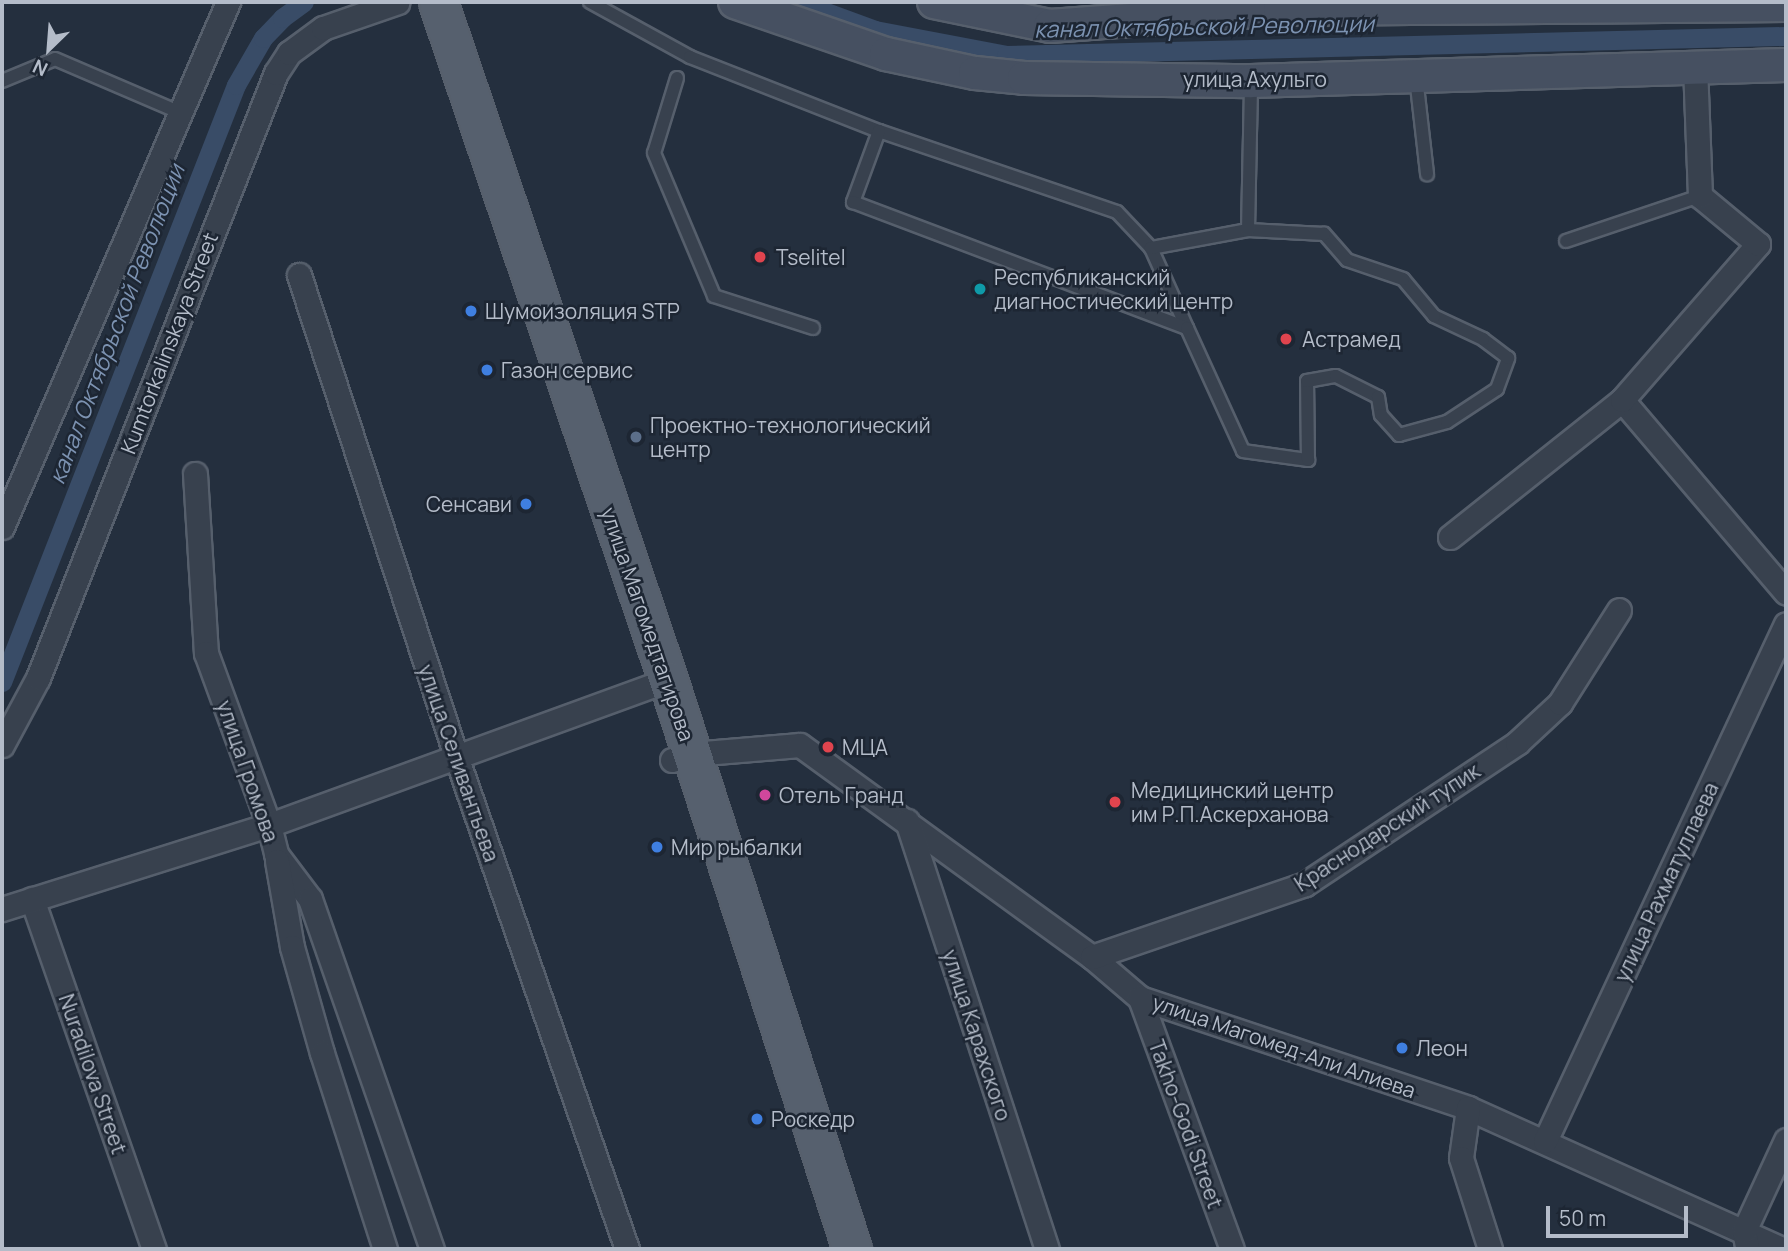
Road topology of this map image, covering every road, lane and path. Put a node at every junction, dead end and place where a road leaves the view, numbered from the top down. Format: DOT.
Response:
graph roads {
  1 [pos="228,2"];
  2 [pos="398,2"];
  3 [pos="418,2"];
  4 [pos="438,2"];
  5 [pos="590,2"];
  6 [pos="735,2"];
  7 [pos="934,2"];
  8 [pos="1280,5"];
  9 [pos="1642,5"];
  10 [pos="1786,5"];
  11 [pos="1786,65"];
  12 [pos="1695,68"];
  13 [pos="1416,77"];
  14 [pos="677,78"];
  15 [pos="2,81"];
  16 [pos="1251,81"];
  17 [pos="181,113"];
  18 [pos="879,131"];
  19 [pos="1427,174"];
  20 [pos="1700,196"];
  21 [pos="1248,230"];
  22 [pos="1566,241"];
  23 [pos="1151,248"];
  24 [pos="299,275"];
  25 [pos="813,328"];
  26 [pos="1188,328"];
  27 [pos="1622,400"];
  28 [pos="195,474"];
  29 [pos="2,527"];
  30 [pos="1450,537"];
  31 [pos="1786,593"];
  32 [pos="1619,610"];
  33 [pos="1786,624"];
  34 [pos="659,683"];
  35 [pos="2,745"];
  36 [pos="682,757"];
  37 [pos="457,759"];
  38 [pos="907,821"];
  39 [pos="269,825"];
  40 [pos="276,854"];
  41 [pos="32,899"];
  42 [pos="2,909"];
  43 [pos="1092,957"];
  44 [pos="1140,998"];
  45 [pos="1468,1108"];
  46 [pos="1786,1140"];
  47 [pos="1545,1141"];
  48 [pos="1746,1240"];
  49 [pos="154,1249"];
  50 [pos="385,1249"];
  51 [pos="432,1249"];
  52 [pos="627,1249"];
  53 [pos="830,1249"];
  54 [pos="852,1249"];
  55 [pos="1047,1249"];
  56 [pos="1232,1249"];
  57 [pos="1490,1249"];
  58 [pos="1782,1249"];
  1 -- 17 [label="street"];
  2 -- 35 [label="street, Kumtorkalinskaya Street"];
  3 -- 34 [label="main road, улица Магомедтагирова"];
  4 -- 34 [label="main road, улица Магомедтагирова"];
  5 -- 18 [label="lane"];
  6 -- 16 [label="main road, улица Ахульго"];
  7 -- 8 [label="main road"];
  8 -- 9 [label="main road"];
  9 -- 10 [label="main road"];
  11 -- 12 [label="main road, улица Ахульго"];
  12 -- 13 [label="main road, улица Ахульго"];
  12 -- 20 [label="street"];
  13 -- 16 [label="main road, улица Ахульго"];
  13 -- 19 [label="lane"];
  14 -- 25 [label="lane"];
  15 -- 17 [label="lane"];
  16 -- 21 [label="lane"];
  17 -- 29 [label="street"];
  18 -- 23 [label="lane"];
  18 -- 26 [label="lane"];
  20 -- 22 [label="lane"];
  20 -- 27 [label="street"];
  21 -- 23 [label="lane"];
  21 -- 26 [label="lane"];
  23 -- 26 [label="lane"];
  24 -- 37 [label="street, улица Селивантьева"];
  27 -- 30 [label="street"];
  27 -- 31 [label="street"];
  28 -- 39 [label="street, улица Громова"];
  32 -- 43 [label="street, Краснодарский тупик"];
  33 -- 47 [label="street, улица Рахматуллаева"];
  34 -- 36 [label="main road, улица Магомедтагирова"];
  34 -- 37 [label="street"];
  36 -- 38 [label="street, улица Магомед-Али Алиева"];
  36 -- 53 [label="main road, улица Магомедтагирова"];
  36 -- 54 [label="main road, улица Магомедтагирова"];
  37 -- 39 [label="street"];
  37 -- 52 [label="street, улица Селивантьева"];
  38 -- 43 [label="street, улица Магомед-Али Алиева"];
  38 -- 55 [label="street, улица Карахского"];
  39 -- 40 [label="street, улица Громова"];
  39 -- 41 [label="street"];
  40 -- 50 [label="street"];
  40 -- 51 [label="street, улица Громова"];
  41 -- 42 [label="street"];
  41 -- 49 [label="street, Nuradilova Street"];
  43 -- 44 [label="street, улица Магомед-Али Алиева"];
  44 -- 45 [label="street, улица Магомед-Али Алиева"];
  44 -- 56 [label="street, Takho-Godi Street"];
  45 -- 47 [label="street, улица Магомед-Али Алиева"];
  45 -- 57 [label="street"];
  46 -- 48 [label="street"];
  47 -- 48 [label="street, улица Магомед-Али Алиева"];
  48 -- 58 [label="street, улица Магомед-Али Алиева"];
}
